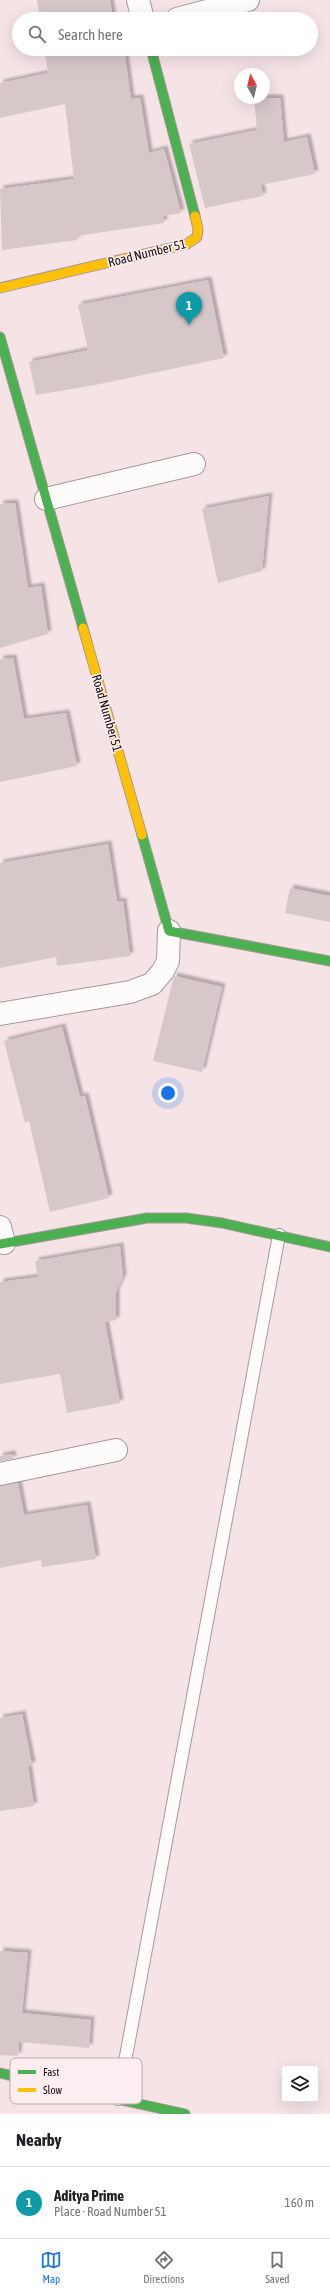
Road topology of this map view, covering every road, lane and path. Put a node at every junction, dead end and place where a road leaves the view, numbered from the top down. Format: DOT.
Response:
graph roads {
  1 [pos="138,0"];
  2 [pos="248,0"];
  3 [pos="141,12"];
  4 [pos="203,12"];
  5 [pos="152,56"];
  6 [pos="0,288"];
  7 [pos="0,337"];
  8 [pos="194,464"];
  9 [pos="46,499"];
  10 [pos="169,931"];
  11 [pos="330,961"];
  12 [pos="0,1014"];
  13 [pos="279,1235"];
  14 [pos="1,1238"];
  15 [pos="330,1247"];
  16 [pos="116,1450"];
  17 [pos="0,1474"];
  18 [pos="126,2058"];
  19 [pos="0,2073"];
  20 [pos="10,2075"];
  21 [pos="140,2104"];
  22 [pos="185,2114"];
  1 -- 3 [label="street"];
  2 -- 4 [label="street"];
  5 -- 6 [label="street, Road Number 51"];
  7 -- 9 [label="street, Road Number 51"];
  8 -- 9 [label="street"];
  9 -- 10 [label="street, Road Number 51"];
  10 -- 11 [label="street"];
  10 -- 12 [label="street"];
  13 -- 14 [label="street"];
  13 -- 15 [label="street"];
  13 -- 18 [label="lane"];
  16 -- 17 [label="street"];
  19 -- 20 [label="street"];
  21 -- 22 [label="street"];
}
